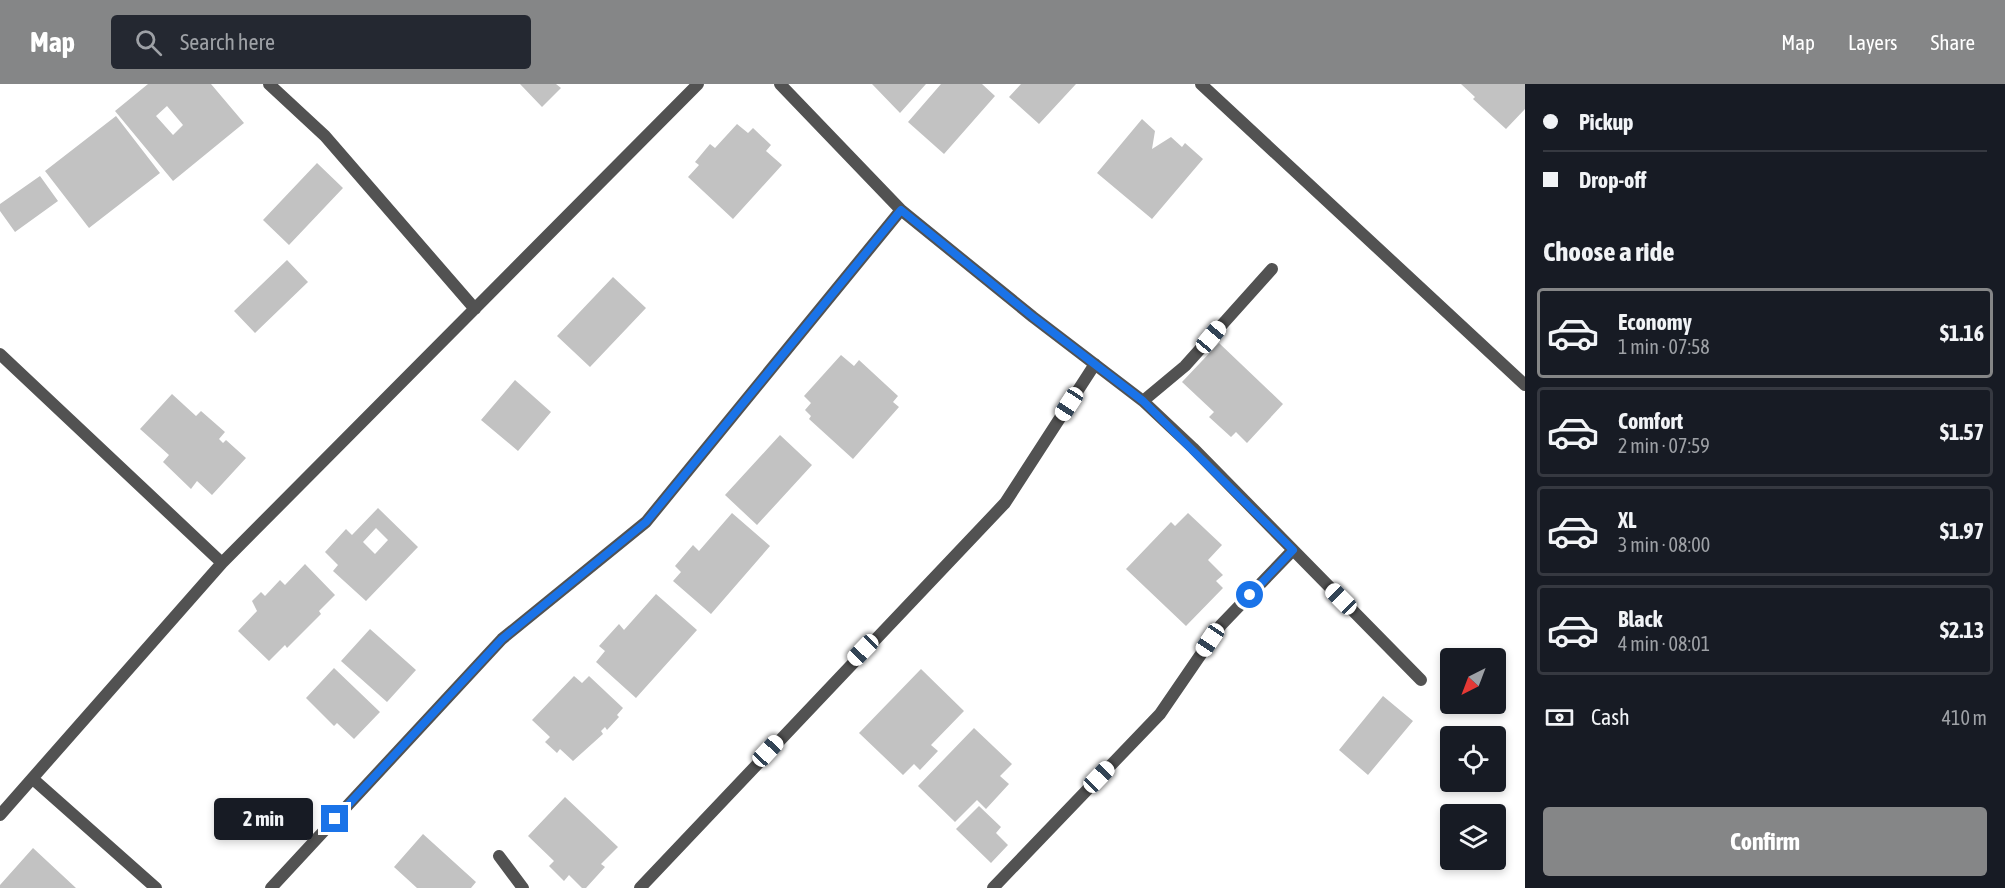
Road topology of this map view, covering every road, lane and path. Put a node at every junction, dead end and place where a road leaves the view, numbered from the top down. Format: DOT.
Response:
graph roads {
  1 [pos="269,84"];
  2 [pos="698,84"];
  3 [pos="780,84"];
  4 [pos="1201,84"];
  5 [pos="901,210"];
  6 [pos="1272,269"];
  7 [pos="475,309"];
  8 [pos="0,355"];
  9 [pos="1095,364"];
  10 [pos="1525,385"];
  11 [pos="1143,401"];
  12 [pos="1293,550"];
  13 [pos="222,563"];
  14 [pos="1421,680"];
  15 [pos="33,779"];
  16 [pos="0,815"];
  17 [pos="499,856"];
  18 [pos="156,888"];
  19 [pos="271,888"];
  20 [pos="523,888"];
  21 [pos="640,888"];
  22 [pos="993,888"];
  1 -- 7 [label="street"];
  2 -- 7 [label="street"];
  3 -- 5 [label="street"];
  4 -- 10 [label="street"];
  5 -- 9 [label="street"];
  5 -- 19 [label="street"];
  6 -- 11 [label="street"];
  7 -- 13 [label="street"];
  8 -- 13 [label="street"];
  9 -- 11 [label="street"];
  9 -- 21 [label="street"];
  11 -- 12 [label="street"];
  12 -- 14 [label="street"];
  12 -- 22 [label="street"];
  13 -- 15 [label="street"];
  15 -- 16 [label="street"];
  15 -- 18 [label="street"];
  17 -- 20 [label="street"];
}
